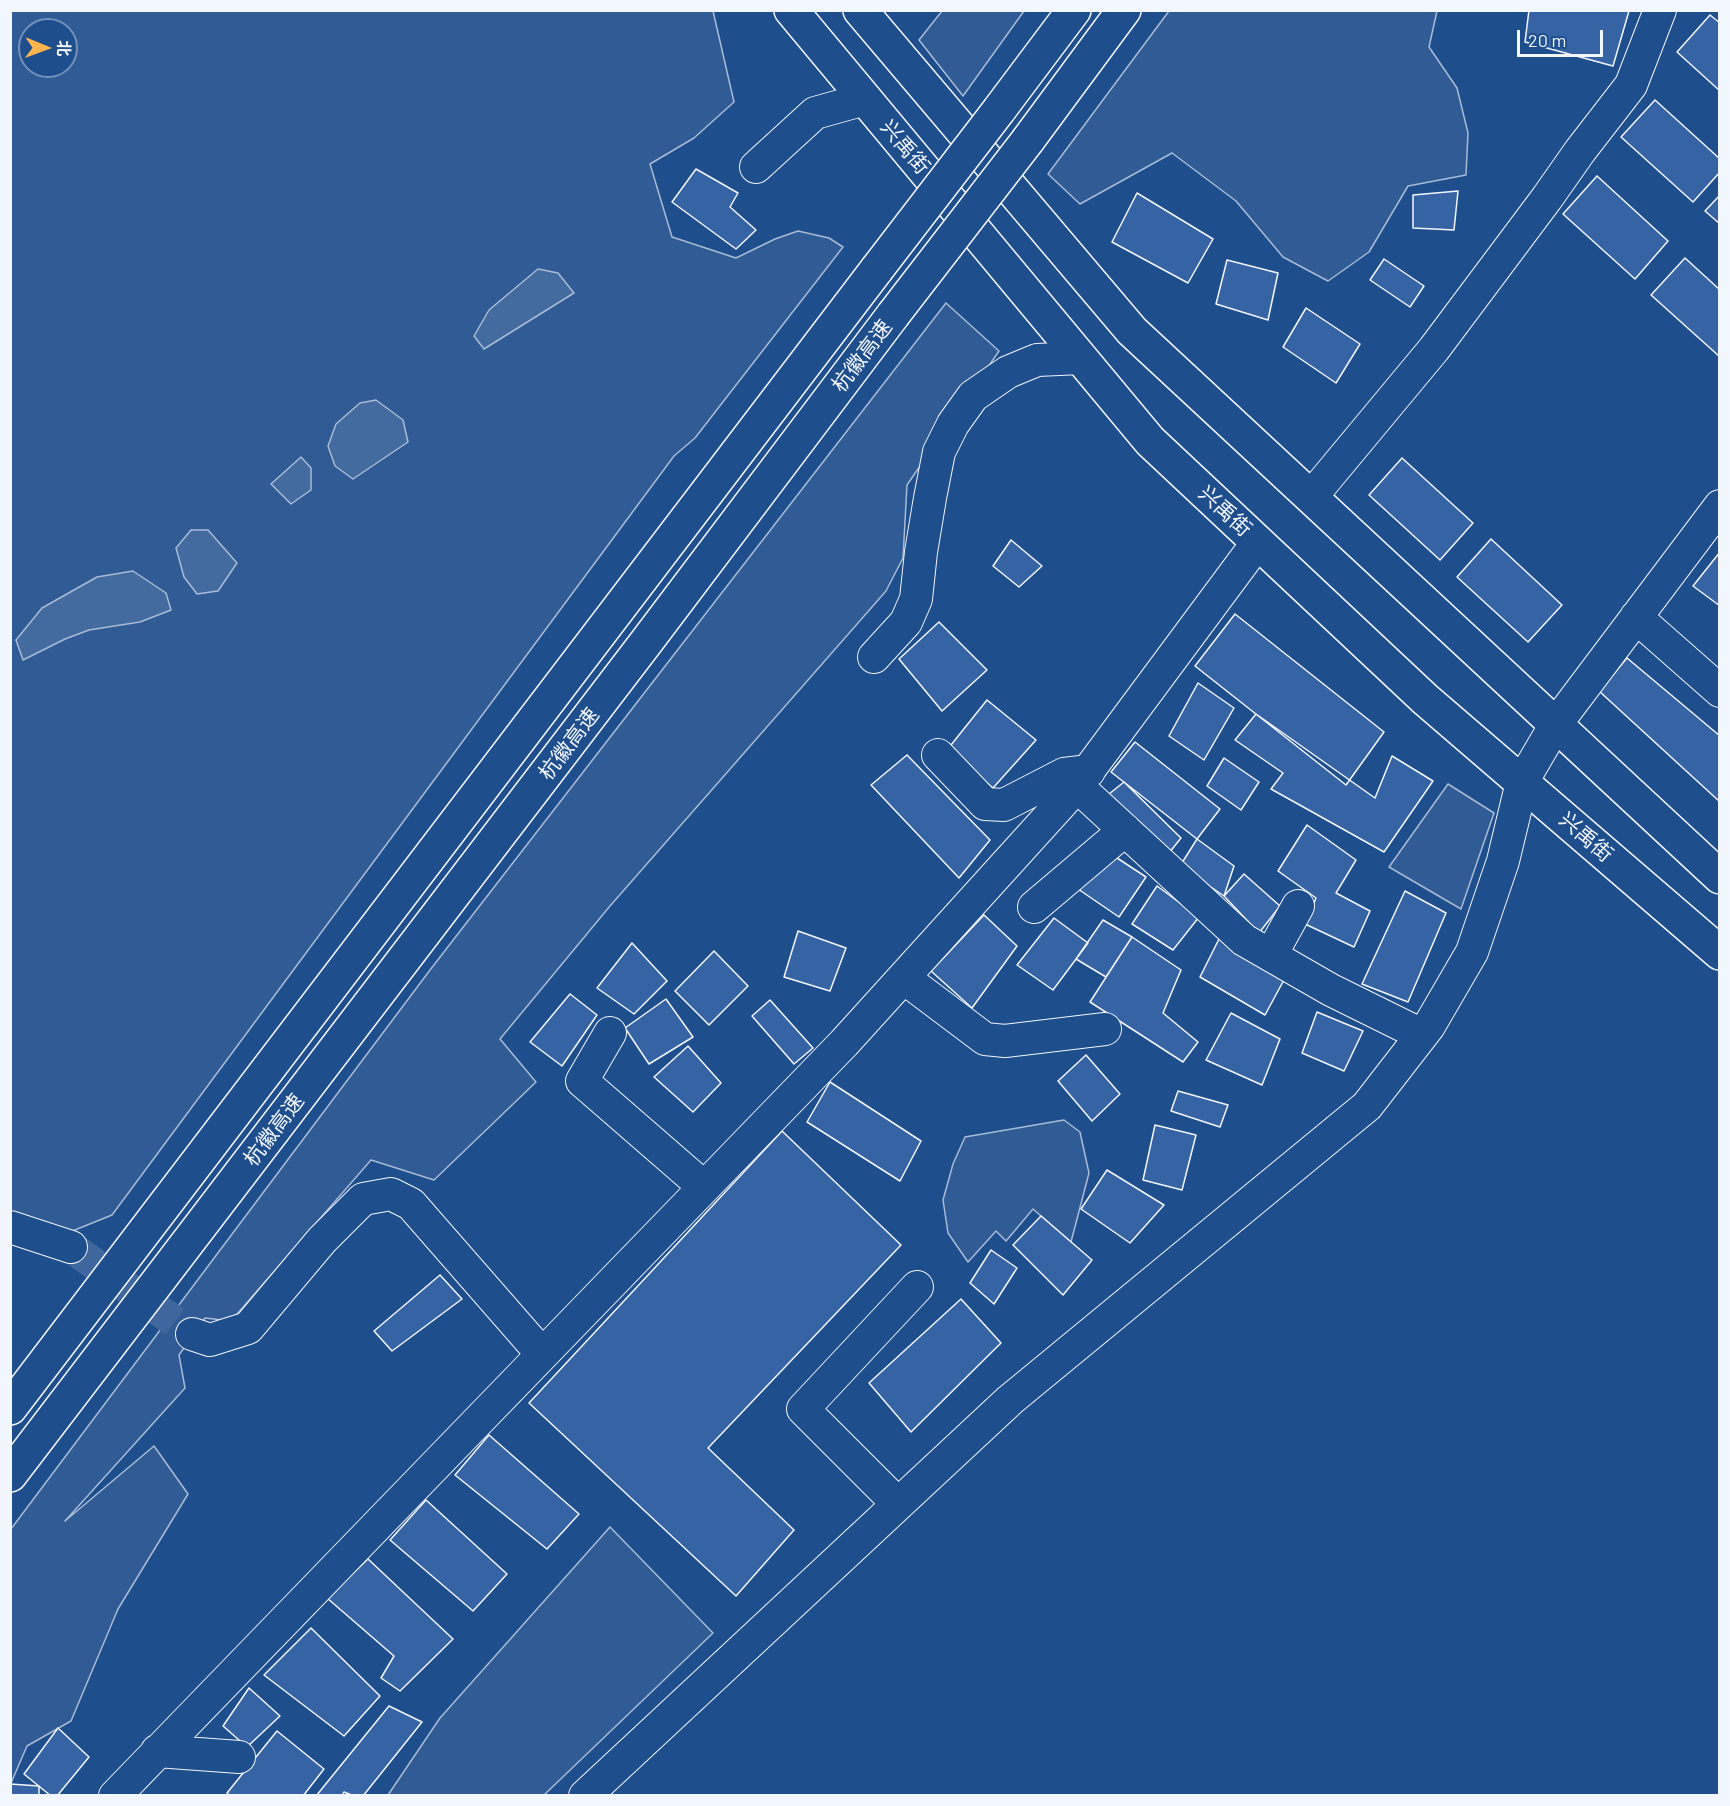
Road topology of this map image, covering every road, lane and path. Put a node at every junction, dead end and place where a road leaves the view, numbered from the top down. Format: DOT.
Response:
graph roads {
  1 [pos="791,10"];
  2 [pos="860,10"];
  3 [pos="1074,10"];
  4 [pos="1124,10"];
  5 [pos="1660,10"];
  6 [pos="865,99"];
  7 [pos="756,167"];
  8 [pos="1081,358"];
  9 [pos="1311,497"];
  10 [pos="1719,506"];
  11 [pos="1258,542"];
  12 [pos="1636,617"];
  13 [pos="874,657"];
  14 [pos="1719,691"];
  15 [pos="1556,724"];
  16 [pos="938,755"];
  17 [pos="1083,778"];
  18 [pos="1522,782"];
  19 [pos="1125,830"];
  20 [pos="1717,870"];
  21 [pos="1298,906"];
  22 [pos="1034,907"];
  23 [pos="1719,953"];
  24 [pos="1271,955"];
  25 [pos="904,978"];
  26 [pos="1105,1029"];
  27 [pos="610,1033"];
  28 [pos="1422,1035"];
  29 [pos="704,1187"];
  30 [pos="10,1227"];
  31 [pos="70,1247"];
  32 [pos="917,1287"];
  33 [pos="192,1334"];
  34 [pos="542,1354"];
  35 [pos="10,1408"];
  36 [pos="10,1475"];
  37 [pos="898,1504"];
  38 [pos="158,1751"];
  39 [pos="239,1757"];
  40 [pos="115,1796"];
  41 [pos="585,1796"];
  1 -- 6 [label="main road, 兴禹街"];
  2 -- 9 [label="main road"];
  3 -- 35 [label="main road, 杭徽高速, bridge"];
  4 -- 36 [label="main road, 杭徽高速, bridge"];
  5 -- 9 [label="street"];
  6 -- 7 [label="street"];
  6 -- 8 [label="main road, 兴禹街"];
  8 -- 11 [label="main road, 兴禹街"];
  8 -- 13 [label="street"];
  9 -- 15 [label="main road"];
  10 -- 12 [label="street"];
  11 -- 17 [label="street"];
  11 -- 18 [label="main road, 兴禹街"];
  12 -- 14 [label="street"];
  12 -- 15 [label="street"];
  15 -- 18 [label="street"];
  15 -- 20 [label="main road"];
  16 -- 17 [label="street"];
  17 -- 19 [label="street"];
  17 -- 25 [label="street"];
  18 -- 23 [label="main road, 兴禹街"];
  18 -- 28 [label="street"];
  19 -- 22 [label="street"];
  19 -- 24 [label="street"];
  21 -- 24 [label="street"];
  24 -- 28 [label="street"];
  25 -- 26 [label="street"];
  25 -- 29 [label="street"];
  27 -- 29 [label="street"];
  28 -- 37 [label="street"];
  29 -- 34 [label="street"];
  30 -- 31 [label="street"];
  32 -- 37 [label="street"];
  33 -- 34 [label="street"];
  34 -- 38 [label="street"];
  37 -- 41 [label="street"];
  38 -- 39 [label="street"];
  38 -- 40 [label="street"];
}
